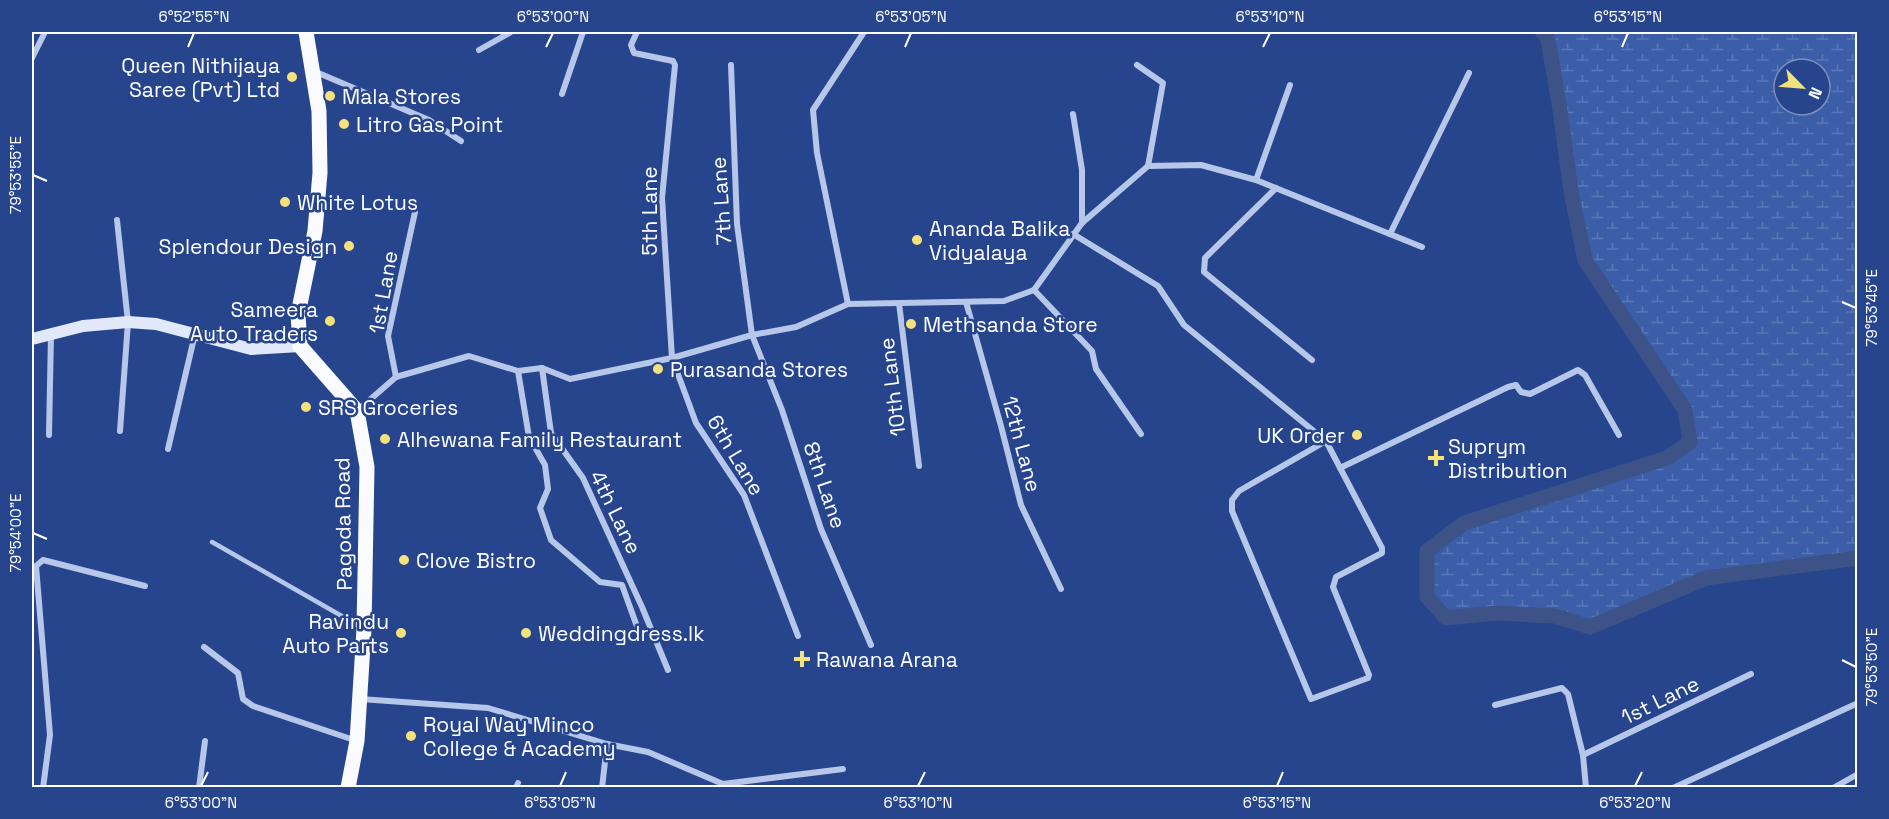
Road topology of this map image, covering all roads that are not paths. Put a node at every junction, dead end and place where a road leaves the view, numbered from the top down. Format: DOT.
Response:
graph roads {
  1 [pos="45,32"];
  2 [pos="306,32"];
  3 [pos="511,32"];
  4 [pos="582,32"];
  5 [pos="637,32"];
  6 [pos="864,32"];
  7 [pos="479,51"];
  8 [pos="32,58"];
  9 [pos="731,65"];
  10 [pos="1137,65"];
  11 [pos="314,72"];
  12 [pos="1469,73"];
  13 [pos="1290,85"];
  14 [pos="562,94"];
  15 [pos="1072,114"];
  16 [pos="461,141"];
  17 [pos="1148,166"];
  18 [pos="1256,180"];
  19 [pos="1276,188"];
  20 [pos="415,212"];
  21 [pos="117,220"];
  22 [pos="1082,223"];
  23 [pos="1073,234"];
  24 [pos="1390,234"];
  25 [pos="1422,247"];
  26 [pos="1034,290"];
  27 [pos="966,302"];
  28 [pos="899,303"];
  29 [pos="848,304"];
  30 [pos="128,322"];
  31 [pos="195,333"];
  32 [pos="51,335"];
  33 [pos="752,335"];
  34 [pos="32,339"];
  35 [pos="300,346"];
  36 [pos="672,358"];
  37 [pos="1312,360"];
  38 [pos="542,368"];
  39 [pos="518,370"];
  40 [pos="396,377"];
  41 [pos="357,411"];
  42 [pos="120,431"];
  43 [pos="1141,434"];
  44 [pos="49,435"];
  45 [pos="1619,435"];
  46 [pos="1326,441"];
  47 [pos="168,449"];
  48 [pos="919,466"];
  49 [pos="1340,468"];
  50 [pos="212,542"];
  51 [pos="145,586"];
  52 [pos="1061,589"];
  53 [pos="364,629"];
  54 [pos="639,632"];
  55 [pos="798,636"];
  56 [pos="871,645"];
  57 [pos="204,647"];
  58 [pos="668,670"];
  59 [pos="1750,674"];
  60 [pos="360,699"];
  61 [pos="1857,703"];
  62 [pos="1495,705"];
  63 [pos="205,741"];
  64 [pos="357,741"];
  65 [pos="607,744"];
  66 [pos="1583,755"];
  67 [pos="843,769"];
  68 [pos="1857,774"];
  69 [pos="43,788"];
  70 [pos="199,788"];
  71 [pos="348,788"];
  72 [pos="602,788"];
  73 [pos="1586,788"];
  74 [pos="1673,788"];
  75 [pos="1833,788"];
  1 -- 8 [label="street"];
  2 -- 11 [label="main road"];
  3 -- 7 [label="street"];
  4 -- 14 [label="street"];
  5 -- 36 [label="street, 5th Lane"];
  6 -- 29 [label="street"];
  9 -- 33 [label="street, 7th Lane"];
  10 -- 17 [label="street"];
  11 -- 16 [label="street"];
  11 -- 35 [label="main road"];
  12 -- 24 [label="street"];
  13 -- 18 [label="street"];
  15 -- 22 [label="street"];
  17 -- 18 [label="street"];
  17 -- 22 [label="street"];
  18 -- 19 [label="street"];
  19 -- 24 [label="street"];
  19 -- 37 [label="street"];
  20 -- 40 [label="street, 1st Lane"];
  21 -- 30 [label="street"];
  22 -- 23 [label="street"];
  23 -- 26 [label="street"];
  23 -- 46 [label="street"];
  24 -- 25 [label="street"];
  26 -- 27 [label="street"];
  26 -- 43 [label="street"];
  27 -- 28 [label="street"];
  27 -- 52 [label="street, 12th Lane"];
  28 -- 29 [label="street"];
  28 -- 48 [label="street, 10th Lane"];
  29 -- 33 [label="street"];
  30 -- 31 [label="street"];
  30 -- 32 [label="street"];
  30 -- 42 [label="street"];
  31 -- 35 [label="street"];
  31 -- 47 [label="street"];
  32 -- 34 [label="street"];
  32 -- 44 [label="street"];
  33 -- 36 [label="street"];
  33 -- 56 [label="street, 8th Lane"];
  35 -- 41 [label="main road"];
  36 -- 38 [label="street"];
  36 -- 55 [label="street, 6th Lane"];
  38 -- 39 [label="street"];
  38 -- 58 [label="street, 4th Lane"];
  39 -- 40 [label="street"];
  39 -- 54 [label="street"];
  40 -- 41 [label="street"];
  41 -- 53 [label="main road, Pagoda Road"];
  45 -- 49 [label="street"];
  46 -- 49 [label="street"];
  46 -- 49 [label="street"];
  50 -- 53 [label="lane"];
  51 -- 69 [label="street"];
  53 -- 60 [label="main road, Pagoda Road"];
  57 -- 64 [label="street"];
  59 -- 66 [label="street, 1st Lane"];
  60 -- 64 [label="main road, Pagoda Road"];
  60 -- 65 [label="street"];
  61 -- 74 [label="street"];
  62 -- 66 [label="street"];
  63 -- 70 [label="street"];
  64 -- 71 [label="main road, Pagoda Road"];
  65 -- 67 [label="street"];
  65 -- 72 [label="street"];
  66 -- 73 [label="street"];
  68 -- 75 [label="street"];
}
